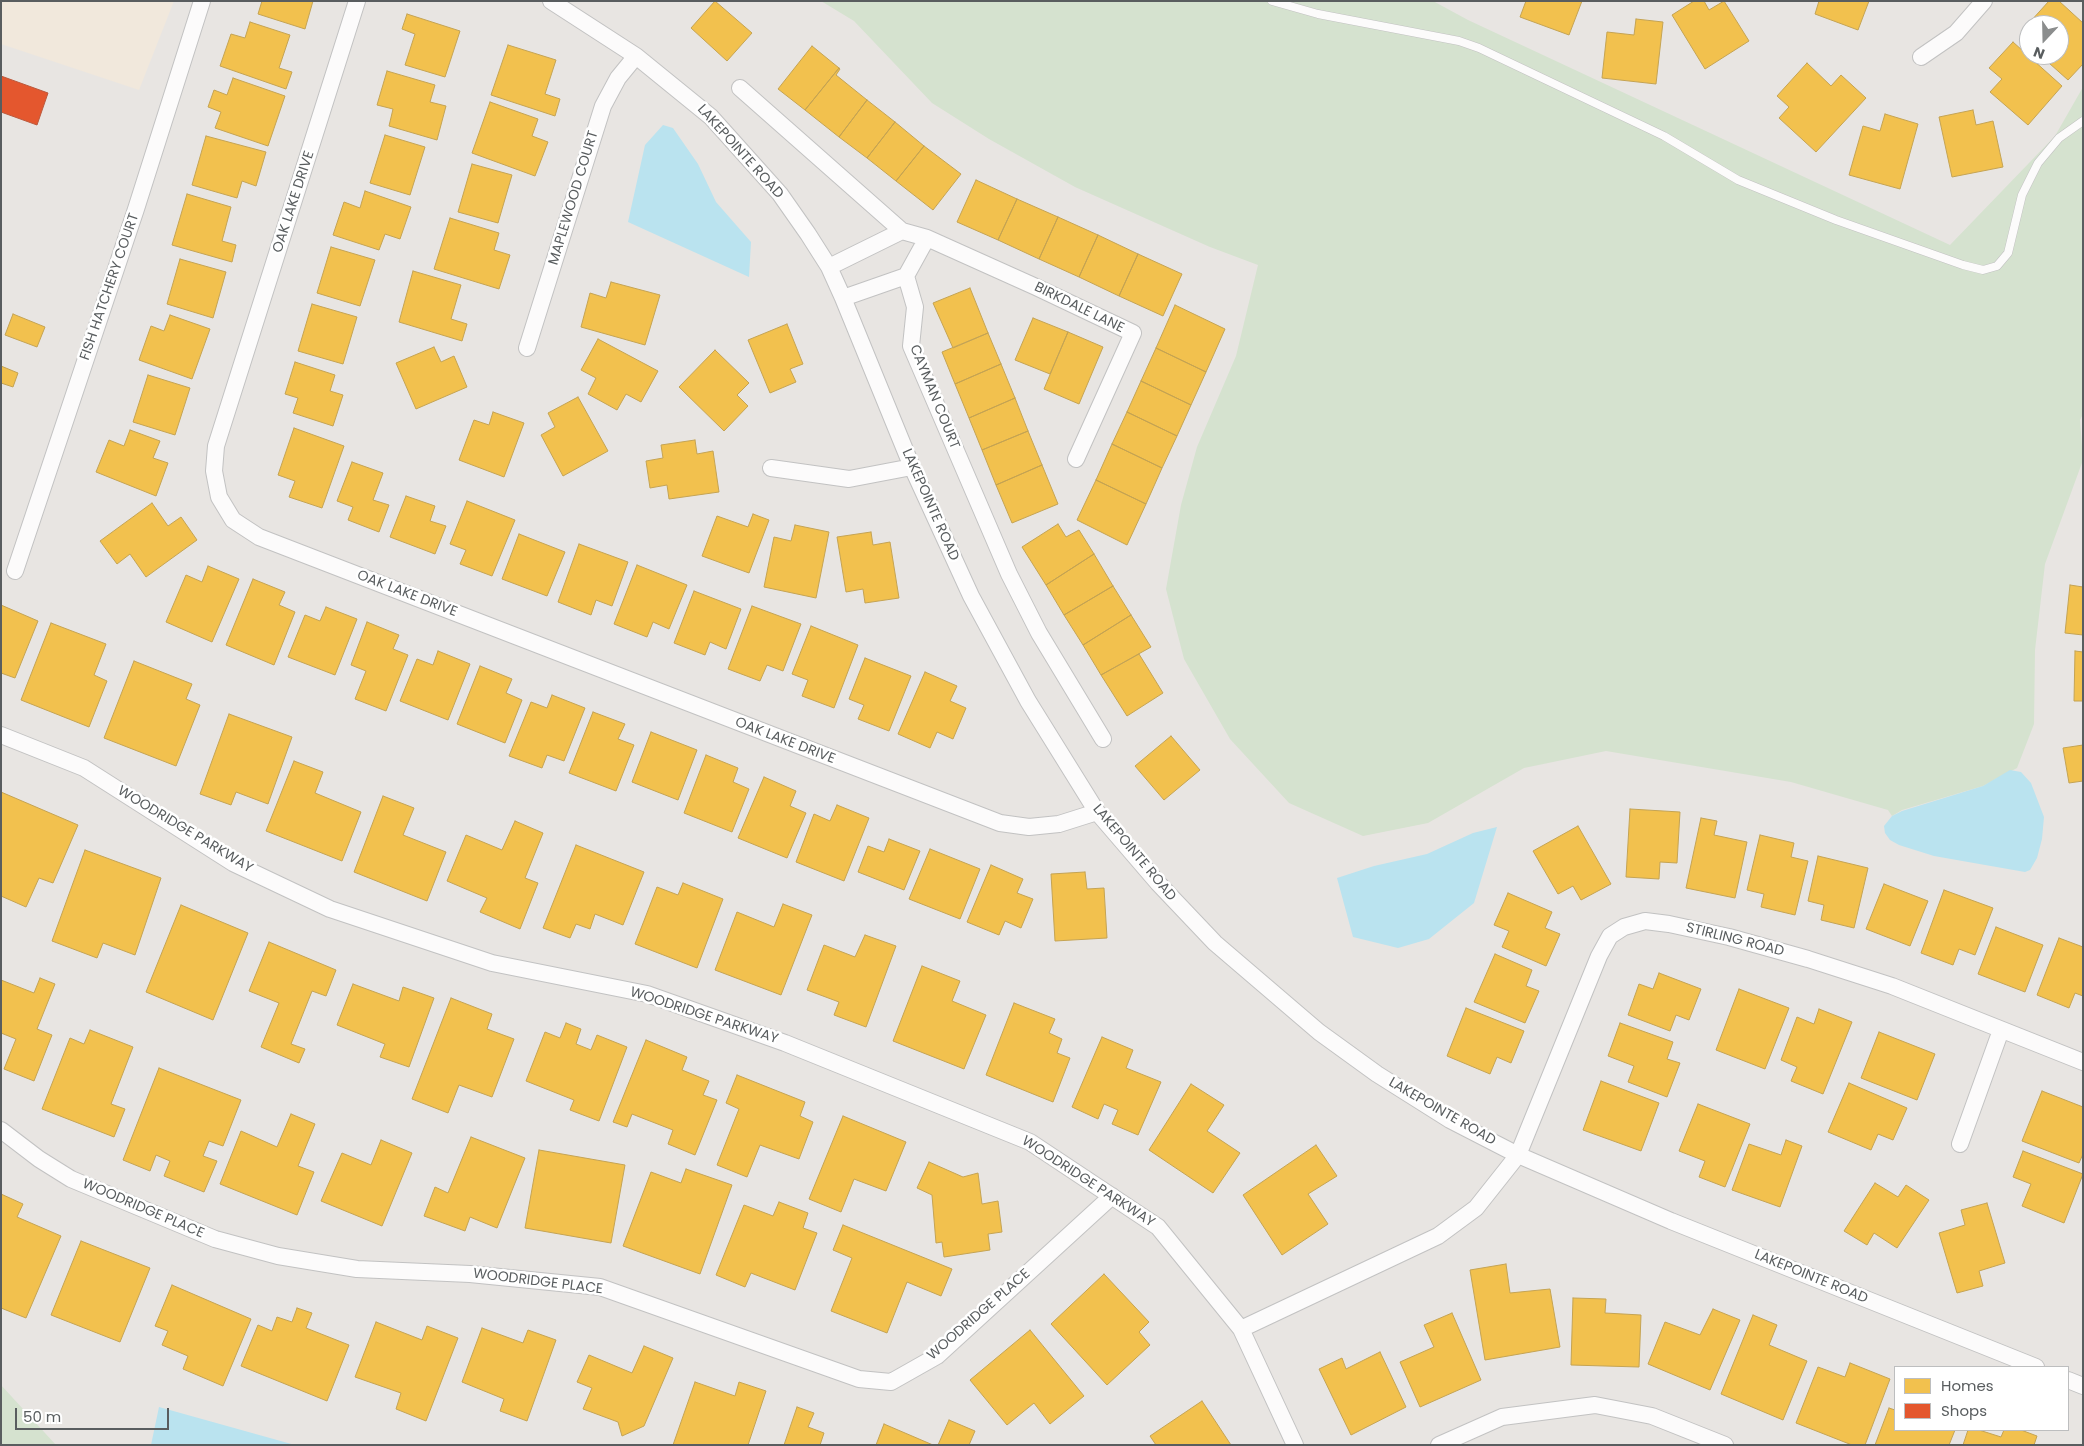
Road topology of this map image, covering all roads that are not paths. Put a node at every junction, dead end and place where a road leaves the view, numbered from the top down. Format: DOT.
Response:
graph roads {
  1 [pos="202,1"];
  2 [pos="357,1"];
  3 [pos="551,1"];
  4 [pos="1272,1"];
  5 [pos="1984,1"];
  6 [pos="636,56"];
  7 [pos="1921,57"];
  8 [pos="740,88"];
  9 [pos="2083,120"];
  10 [pos="902,231"];
  11 [pos="927,238"];
  12 [pos="828,267"];
  13 [pos="906,276"];
  14 [pos="843,298"];
  15 [pos="527,348"];
  16 [pos="1076,459"];
  17 [pos="912,466"];
  18 [pos="770,468"];
  19 [pos="15,571"];
  20 [pos="1,735"];
  21 [pos="1103,739"];
  22 [pos="1097,812"];
  23 [pos="2001,1030"];
  24 [pos="2083,1062"];
  25 [pos="1,1130"];
  26 [pos="1960,1144"];
  27 [pos="1518,1155"];
  28 [pos="1112,1196"];
  29 [pos="1241,1329"];
  30 [pos="2033,1366"];
  31 [pos="2069,1380"];
  32 [pos="2083,1386"];
  33 [pos="1295,1445"];
  34 [pos="1439,1445"];
  35 [pos="1725,1445"];
  1 -- 19 [label="street, FISH HATCHERY COURT"];
  2 -- 22 [label="street, OAK LAKE DRIVE"];
  3 -- 6 [label="street, LAKEPOINTE ROAD"];
  4 -- 9 [label="lane"];
  5 -- 7 [label="street"];
  6 -- 12 [label="street, LAKEPOINTE ROAD"];
  6 -- 15 [label="street, MAPLEWOOD COURT"];
  8 -- 10 [label="street"];
  10 -- 11 [label="street"];
  10 -- 12 [label="street"];
  11 -- 13 [label="street"];
  11 -- 16 [label="street, BIRKDALE LANE"];
  12 -- 14 [label="street, LAKEPOINTE ROAD"];
  13 -- 14 [label="street"];
  13 -- 21 [label="street, CAYMAN COURT"];
  14 -- 17 [label="street, LAKEPOINTE ROAD"];
  17 -- 18 [label="street"];
  17 -- 22 [label="street, LAKEPOINTE ROAD"];
  20 -- 28 [label="street, WOODRIDGE PARKWAY"];
  22 -- 27 [label="street, LAKEPOINTE ROAD"];
  23 -- 24 [label="street, STIRLING ROAD"];
  23 -- 26 [label="street"];
  23 -- 27 [label="street, STIRLING ROAD"];
  25 -- 28 [label="street, WOODRIDGE PLACE"];
  27 -- 29 [label="street, STIRLING ROAD"];
  27 -- 30 [label="street, LAKEPOINTE ROAD"];
  28 -- 29 [label="street, WOODRIDGE PARKWAY"];
  29 -- 33 [label="street, WOODRIDGE PARKWAY"];
  31 -- 32 [label="street"];
  34 -- 35 [label="street"];
}
